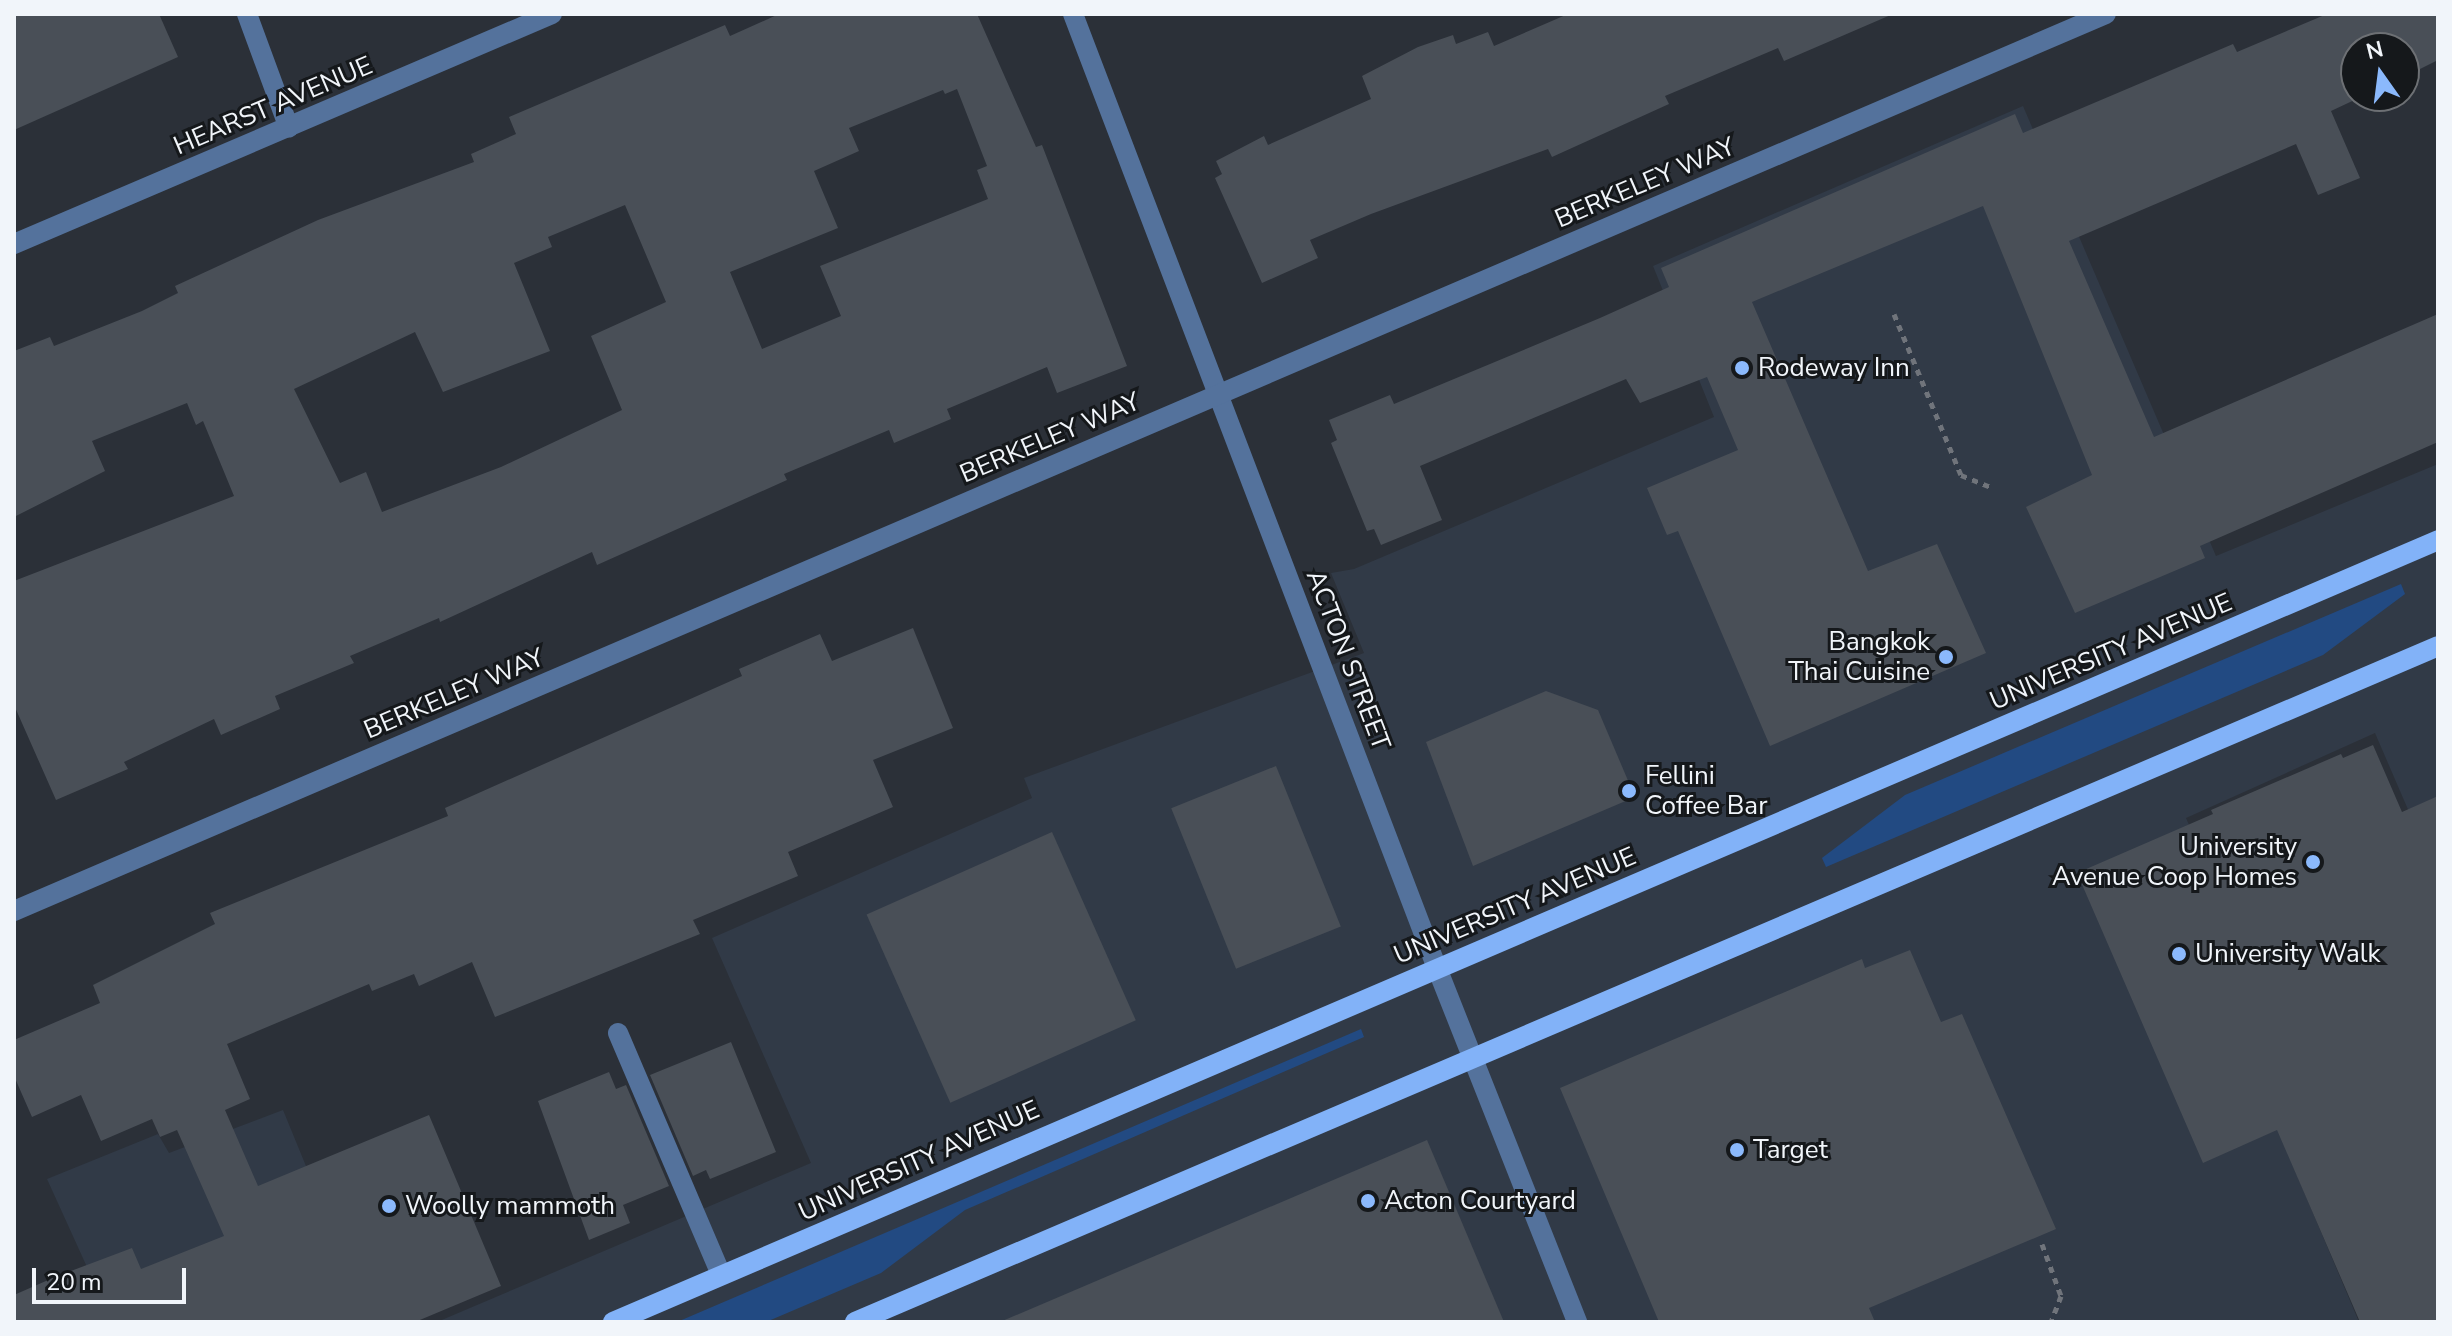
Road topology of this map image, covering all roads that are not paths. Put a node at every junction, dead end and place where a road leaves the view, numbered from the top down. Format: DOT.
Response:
graph roads {
  1 [pos="247,14"];
  2 [pos="552,14"];
  3 [pos="1073,14"];
  4 [pos="2106,14"];
  5 [pos="289,128"];
  6 [pos="14,244"];
  7 [pos="1217,395"];
  8 [pos="2438,540"];
  9 [pos="2438,646"];
  10 [pos="14,911"];
  11 [pos="1437,968"];
  12 [pos="618,1033"];
  13 [pos="1472,1058"];
  14 [pos="721,1275"];
  15 [pos="613,1322"];
  16 [pos="855,1322"];
  17 [pos="1577,1322"];
  1 -- 5 [label="street"];
  2 -- 5 [label="street, HEARST AVENUE"];
  3 -- 7 [label="street, ACTON STREET"];
  4 -- 7 [label="street, BERKELEY WAY"];
  5 -- 6 [label="street, HEARST AVENUE"];
  7 -- 10 [label="street, BERKELEY WAY"];
  7 -- 11 [label="street, ACTON STREET"];
  8 -- 11 [label="main road, UNIVERSITY AVENUE"];
  9 -- 13 [label="main road"];
  11 -- 13 [label="street, ACTON STREET"];
  11 -- 14 [label="main road, UNIVERSITY AVENUE"];
  12 -- 14 [label="street"];
  13 -- 16 [label="main road"];
  13 -- 17 [label="street, ACTON STREET"];
  14 -- 15 [label="main road, UNIVERSITY AVENUE"];
}
